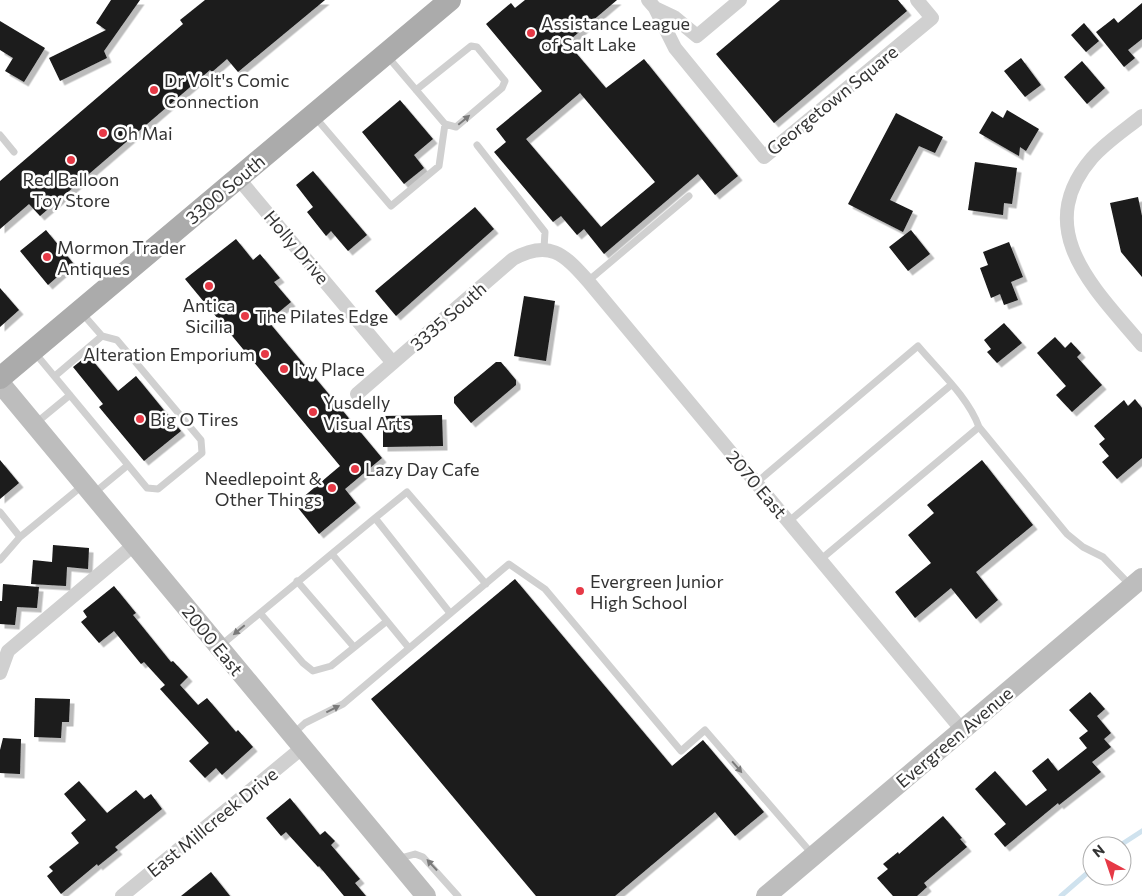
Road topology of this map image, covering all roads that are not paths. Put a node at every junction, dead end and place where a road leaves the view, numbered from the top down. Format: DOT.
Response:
graph roads {
  1 [pos="450,0"];
  2 [pos="740,0"];
  3 [pos="917,0"];
  4 [pos="651,4"];
  5 [pos="386,54"];
  6 [pos="416,90"];
  7 [pos="313,115"];
  8 [pos="1142,116"];
  9 [pos="445,124"];
  10 [pos="0,135"];
  11 [pos="477,145"];
  12 [pos="14,152"];
  13 [pos="238,178"];
  14 [pos="689,196"];
  15 [pos="544,248"];
  16 [pos="588,282"];
  17 [pos="80,310"];
  18 [pos="102,336"];
  19 [pos="1142,345"];
  20 [pos="33,350"];
  21 [pos="393,363"];
  22 [pos="55,376"];
  23 [pos="0,378"];
  24 [pos="0,383"];
  25 [pos="951,385"];
  26 [pos="357,394"];
  27 [pos="70,395"];
  28 [pos="34,424"];
  29 [pos="979,428"];
  30 [pos="128,465"];
  31 [pos="756,483"];
  32 [pos="88,489"];
  33 [pos="0,512"];
  34 [pos="375,518"];
  35 [pos="788,522"];
  36 [pos="20,537"];
  37 [pos="135,544"];
  38 [pos="332,554"];
  39 [pos="0,560"];
  40 [pos="820,560"];
  41 [pos="297,581"];
  42 [pos="1137,582"];
  43 [pos="486,584"];
  44 [pos="260,612"];
  45 [pos="450,613"];
  46 [pos="387,621"];
  47 [pos="219,647"];
  48 [pos="354,647"];
  49 [pos="409,648"];
  50 [pos="0,672"];
  51 [pos="962,730"];
  52 [pos="297,741"];
  53 [pos="813,856"];
  54 [pos="396,860"];
  55 [pos="122,896"];
  56 [pos="426,896"];
  57 [pos="458,896"];
  58 [pos="766,896"];
  1 -- 5 [label="main road, 3300 South"];
  2 -- 4 [label="street, Georgetown Square"];
  3 -- 4 [label="street, Georgetown Square"];
  5 -- 6 [label="lane"];
  5 -- 7 [label="main road, 3300 South"];
  6 -- 9 [label="lane"];
  9 -- 6 [label="lane, one-way"];
  7 -- 9 [label="lane"];
  7 -- 13 [label="main road, 3300 South"];
  8 -- 19 [label="street"];
  10 -- 12 [label="lane"];
  11 -- 15 [label="lane"];
  13 -- 17 [label="main road, 3300 South"];
  13 -- 21 [label="street, Holly Drive"];
  14 -- 16 [label="lane"];
  15 -- 16 [label="street, 2070 East"];
  15 -- 21 [label="street, 3335 South"];
  16 -- 31 [label="street, 2070 East"];
  17 -- 18 [label="lane"];
  17 -- 20 [label="main road, 3300 South"];
  18 -- 22 [label="lane"];
  18 -- 30 [label="lane"];
  20 -- 22 [label="lane"];
  20 -- 23 [label="main road, 3300 South"];
  21 -- 26 [label="street, 3335 South"];
  22 -- 27 [label="lane"];
  24 -- 28 [label="street, 2000 East"];
  25 -- 29 [label="lane"];
  25 -- 31 [label="lane"];
  25 -- 35 [label="lane"];
  27 -- 28 [label="lane"];
  27 -- 30 [label="lane"];
  28 -- 32 [label="street, 2000 East"];
  29 -- 40 [label="lane"];
  29 -- 42 [label="lane"];
  30 -- 32 [label="lane"];
  31 -- 35 [label="street, 2070 East"];
  32 -- 36 [label="lane"];
  32 -- 37 [label="street, 2000 East"];
  33 -- 36 [label="lane"];
  34 -- 38 [label="lane"];
  34 -- 43 [label="lane"];
  34 -- 45 [label="lane"];
  35 -- 40 [label="street, 2070 East"];
  36 -- 39 [label="lane"];
  37 -- 47 [label="street, 2000 East"];
  37 -- 50 [label="street"];
  38 -- 41 [label="lane"];
  38 -- 46 [label="lane"];
  40 -- 51 [label="street, 2070 East"];
  41 -- 44 [label="lane"];
  41 -- 48 [label="lane"];
  42 -- 51 [label="street, Evergreen Avenue"];
  43 -- 45 [label="lane"];
  43 -- 53 [label="lane, one-way"];
  44 -- 47 [label="lane, one-way"];
  44 -- 48 [label="lane"];
  45 -- 49 [label="lane"];
  46 -- 48 [label="lane"];
  46 -- 49 [label="lane"];
  47 -- 52 [label="street, 2000 East"];
  52 -- 49 [label="lane, one-way"];
  51 -- 53 [label="street, Evergreen Avenue"];
  52 -- 54 [label="street, 2000 East"];
  52 -- 55 [label="street, East Millcreek Drive"];
  53 -- 58 [label="street, Evergreen Avenue"];
  54 -- 56 [label="street, 2000 East"];
  57 -- 54 [label="lane, one-way"];
}
